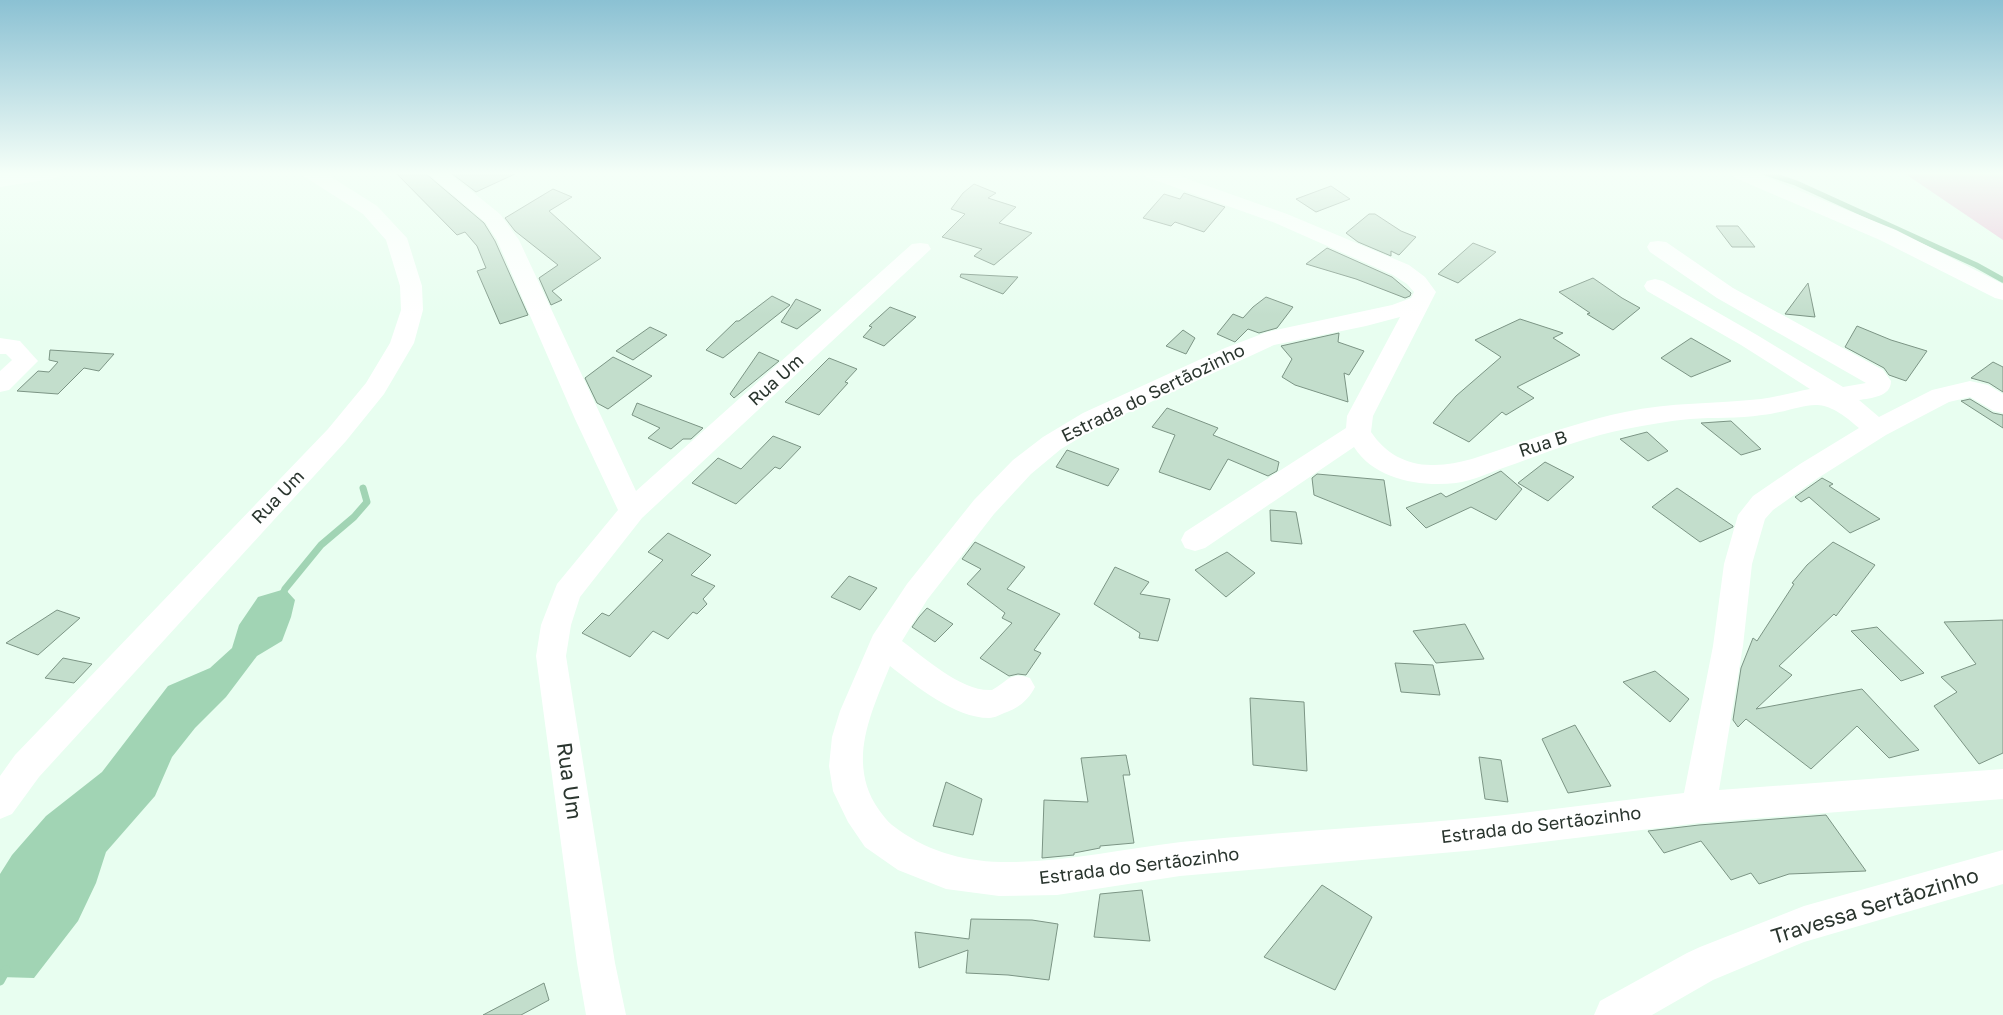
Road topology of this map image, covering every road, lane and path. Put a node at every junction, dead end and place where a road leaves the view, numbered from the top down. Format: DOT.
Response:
graph roads {
  1 [pos="380,220"];
  2 [pos="495,220"];
  3 [pos="1285,220"];
  4 [pos="1855,220"];
  5 [pos="1658,247"];
  6 [pos="920,249"];
  7 [pos="1655,286"];
  8 [pos="2003,293"];
  9 [pos="1420,302"];
  10 [pos="0,346"];
  11 [pos="0,384"];
  12 [pos="1846,402"];
  13 [pos="2003,405"];
  14 [pos="1877,429"];
  15 [pos="1358,432"];
  16 [pos="632,511"];
  17 [pos="1195,540"];
  18 [pos="884,644"];
  19 [pos="1019,687"];
  20 [pos="2003,784"];
  21 [pos="0,803"];
  22 [pos="1699,806"];
  23 [pos="2003,867"];
  24 [pos="606,1015"];
  25 [pos="1614,1015"];
  1 -- 21 [label="street, Rua Um"];
  2 -- 16 [label="street"];
  3 -- 9 [label="street"];
  4 -- 8 [label="street"];
  5 -- 12 [label="street"];
  6 -- 16 [label="street, Rua Um"];
  7 -- 12 [label="street"];
  9 -- 15 [label="street"];
  9 -- 18 [label="street, Estrada do Sertãozinho"];
  10 -- 11 [label="street"];
  12 -- 14 [label="street, Rua B"];
  12 -- 15 [label="street, Rua B"];
  13 -- 14 [label="street"];
  14 -- 22 [label="street"];
  15 -- 17 [label="street"];
  16 -- 24 [label="street, Rua Um"];
  18 -- 19 [label="street"];
  18 -- 22 [label="street, Estrada do Sertãozinho"];
  20 -- 22 [label="street, Estrada do Sertãozinho"];
  23 -- 25 [label="street, Travessa Sertãozinho"];
}
